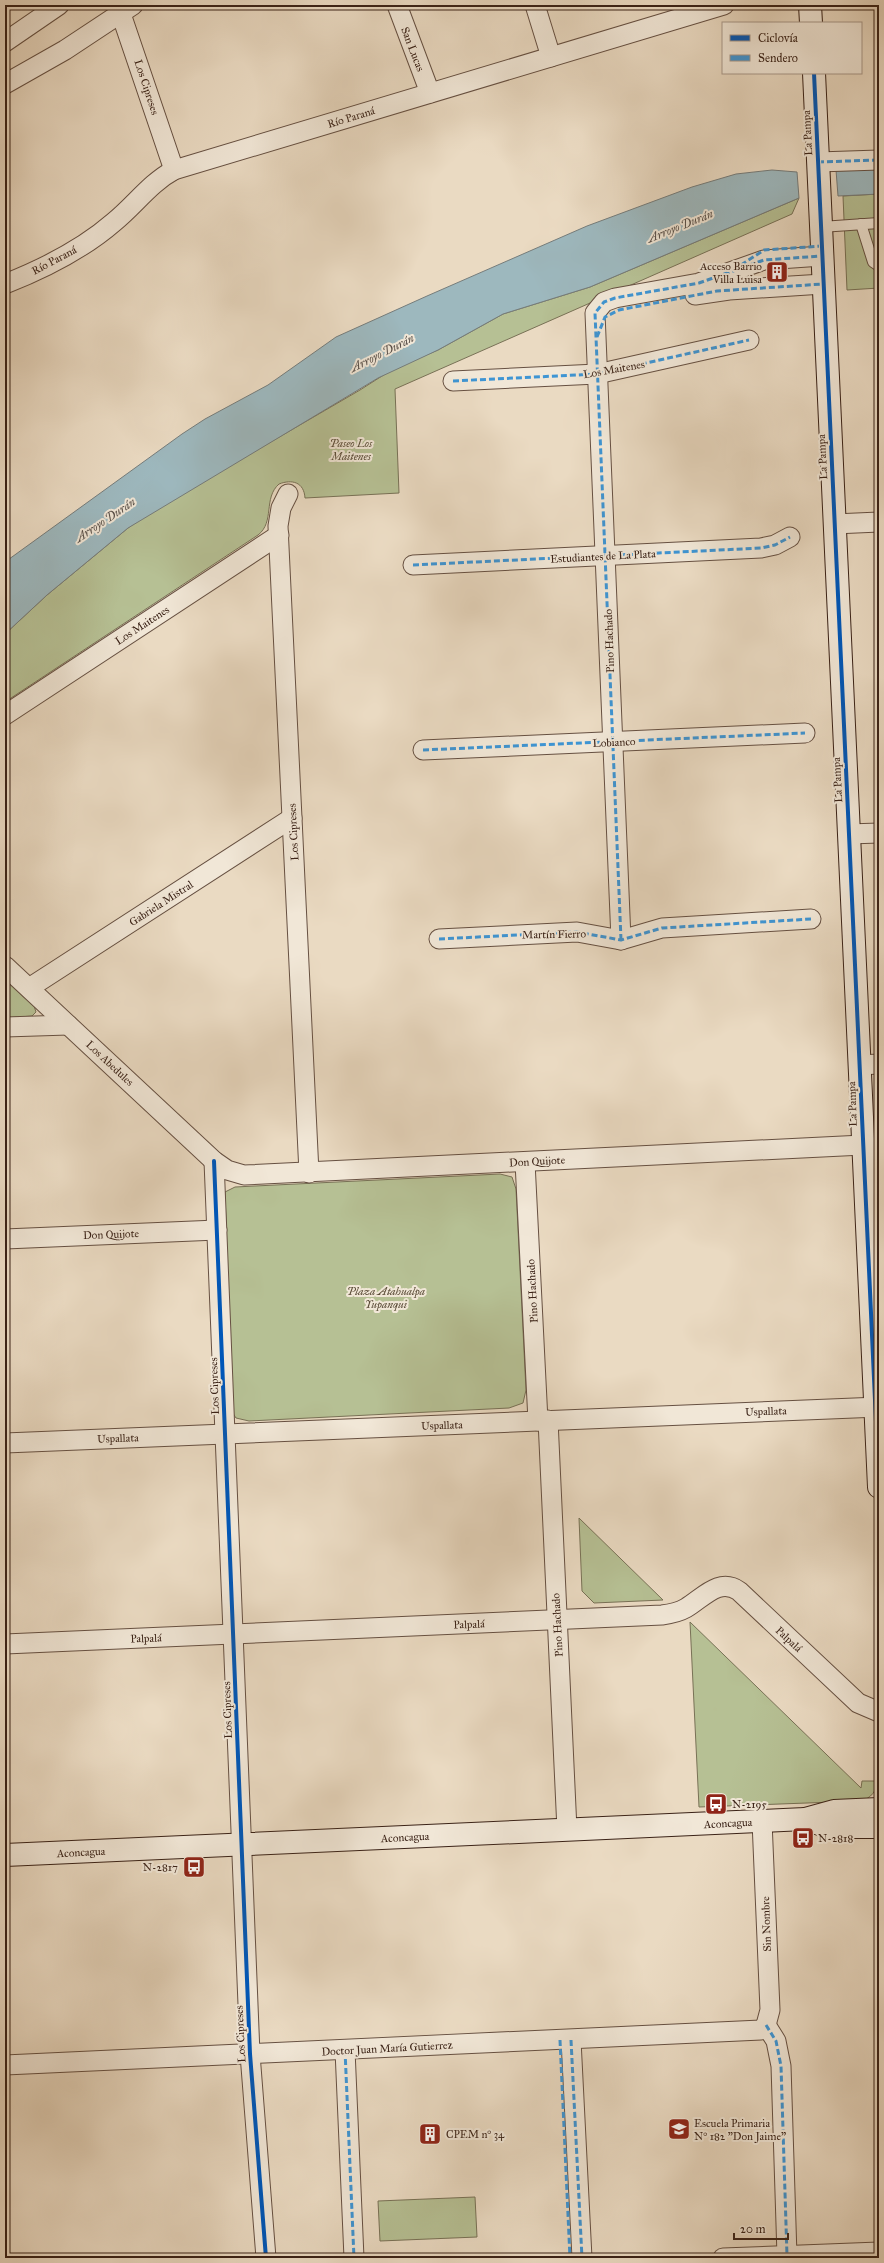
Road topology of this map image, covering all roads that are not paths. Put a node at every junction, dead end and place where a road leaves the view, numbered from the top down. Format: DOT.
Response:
graph roads {
  1 [pos="60,5"];
  2 [pos="396,5"];
  3 [pos="535,5"];
  4 [pos="724,5"];
  5 [pos="810,5"];
  6 [pos="124,8"];
  7 [pos="811,22"];
  8 [pos="5,42"];
  9 [pos="551,57"];
  10 [pos="814,74"];
  11 [pos="5,84"];
  12 [pos="430,93"];
  13 [pos="879,160"];
  14 [pos="818,162"];
  15 [pos="174,170"];
  16 [pos="879,223"];
  17 [pos="861,224"];
  18 [pos="821,243"];
  19 [pos="879,266"];
  20 [pos="5,284"];
  21 [pos="823,284"];
  22 [pos="749,340"];
  23 [pos="596,343"];
  24 [pos="597,374"];
  25 [pos="453,381"];
  26 [pos="288,494"];
  27 [pos="879,522"];
  28 [pos="834,524"];
  29 [pos="279,535"];
  30 [pos="790,537"];
  31 [pos="605,556"];
  32 [pos="413,565"];
  33 [pos="5,714"];
  34 [pos="805,733"];
  35 [pos="613,742"];
  36 [pos="423,750"];
  37 [pos="292,818"];
  38 [pos="879,833"];
  39 [pos="849,834"];
  40 [pos="811,919"];
  41 [pos="439,939"];
  42 [pos="621,940"];
  43 [pos="5,966"];
  44 [pos="29,988"];
  45 [pos="68,1025"];
  46 [pos="5,1028"];
  47 [pos="869,1064"];
  48 [pos="863,1145"];
  49 [pos="214,1161"];
  50 [pos="525,1162"];
  51 [pos="309,1173"];
  52 [pos="217,1230"];
  53 [pos="5,1239"];
  54 [pos="877,1407"];
  55 [pos="543,1421"];
  56 [pos="225,1434"];
  57 [pos="5,1443"];
  58 [pos="879,1487"];
  59 [pos="557,1620"];
  60 [pos="233,1634"];
  61 [pos="5,1644"];
  62 [pos="879,1712"];
  63 [pos="879,1809"];
  64 [pos="804,1820"];
  65 [pos="762,1821"];
  66 [pos="879,1826"];
  67 [pos="567,1830"];
  68 [pos="242,1845"];
  69 [pos="5,1855"];
  70 [pos="766,2025"];
  71 [pos="566,2040"];
  72 [pos="345,2050"];
  73 [pos="250,2054"];
  74 [pos="5,2065"];
  75 [pos="879,2252"];
  76 [pos="787,2256"];
  77 [pos="266,2258"];
  78 [pos="354,2258"];
  79 [pos="570,2258"];
  80 [pos="582,2258"];
  81 [pos="723,2258"];
  1 -- 8 [label="street"];
  2 -- 12 [label="street, San Lucas"];
  3 -- 9 [label="street"];
  4 -- 9 [label="street, Río Paraná"];
  5 -- 7 [label="street"];
  6 -- 11 [label="street"];
  6 -- 15 [label="street, Los Cipreses"];
  9 -- 12 [label="street, Río Paraná"];
  10 -- 14 [label="street, La Pampa"];
  12 -- 15 [label="street, Río Paraná"];
  13 -- 14 [label="street"];
  14 -- 18 [label="street, La Pampa"];
  15 -- 20 [label="street, Río Paraná"];
  16 -- 17 [label="lane"];
  17 -- 18 [label="lane"];
  17 -- 19 [label="lane"];
  18 -- 21 [label="street, La Pampa"];
  18 -- 23 [label="street"];
  21 -- 23 [label="street"];
  21 -- 28 [label="street, La Pampa"];
  22 -- 24 [label="street, Los Maitenes"];
  23 -- 24 [label="street, Pino Hachado"];
  24 -- 25 [label="street, Los Maitenes"];
  24 -- 31 [label="street, Pino Hachado"];
  26 -- 29 [label="street, Los Cipreses"];
  27 -- 28 [label="street"];
  28 -- 39 [label="street, La Pampa"];
  29 -- 33 [label="street, Los Maitenes"];
  29 -- 37 [label="street, Los Cipreses"];
  30 -- 31 [label="street, Estudiantes de La Plata"];
  31 -- 32 [label="street, Estudiantes de La Plata"];
  31 -- 35 [label="street, Pino Hachado"];
  34 -- 35 [label="street, Lobianco"];
  35 -- 36 [label="street, Lobianco"];
  35 -- 42 [label="street, Pino Hachado"];
  37 -- 44 [label="street, Gabriela Mistral"];
  37 -- 51 [label="street, Los Cipreses"];
  38 -- 39 [label="street"];
  39 -- 47 [label="street, La Pampa"];
  40 -- 42 [label="street, Martín Fierro"];
  41 -- 42 [label="street, Martín Fierro"];
  43 -- 44 [label="street, Los Abedules"];
  44 -- 45 [label="street, Los Abedules"];
  45 -- 46 [label="street"];
  45 -- 49 [label="street, Los Abedules"];
  47 -- 48 [label="street, La Pampa"];
  48 -- 50 [label="street, Don Quijote"];
  48 -- 54 [label="street, La Pampa"];
  49 -- 51 [label="street, Don Quijote"];
  49 -- 52 [label="street, Los Cipreses"];
  50 -- 51 [label="street, Don Quijote"];
  50 -- 55 [label="street, Pino Hachado"];
  52 -- 53 [label="street, Don Quijote"];
  52 -- 56 [label="street, Los Cipreses"];
  54 -- 55 [label="street, Uspallata"];
  54 -- 58 [label="street, La Pampa"];
  55 -- 56 [label="street, Uspallata"];
  55 -- 59 [label="street, Pino Hachado"];
  56 -- 57 [label="street, Uspallata"];
  56 -- 60 [label="street, Los Cipreses"];
  59 -- 60 [label="street, Palpalá"];
  59 -- 62 [label="street, Palpalá"];
  59 -- 67 [label="street, Pino Hachado"];
  60 -- 61 [label="street, Palpalá"];
  60 -- 68 [label="street, Los Cipreses"];
  63 -- 64 [label="street, Aconcagua"];
  64 -- 65 [label="street, Aconcagua"];
  64 -- 66 [label="street, Aconcagua"];
  65 -- 67 [label="street, Aconcagua"];
  65 -- 70 [label="street, Sin Nombre"];
  67 -- 68 [label="street, Aconcagua"];
  68 -- 69 [label="street, Aconcagua"];
  68 -- 73 [label="street, Los Cipreses"];
  70 -- 71 [label="street, Doctor Juan María Gutierrez"];
  70 -- 76 [label="street"];
  71 -- 72 [label="street, Doctor Juan María Gutierrez"];
  71 -- 79 [label="street"];
  71 -- 80 [label="street"];
  72 -- 73 [label="street, Doctor Juan María Gutierrez"];
  72 -- 78 [label="street"];
  73 -- 74 [label="street, Doctor Juan María Gutierrez"];
  73 -- 77 [label="street, Los Cipreses"];
  75 -- 76 [label="street"];
  76 -- 81 [label="street"];
}
